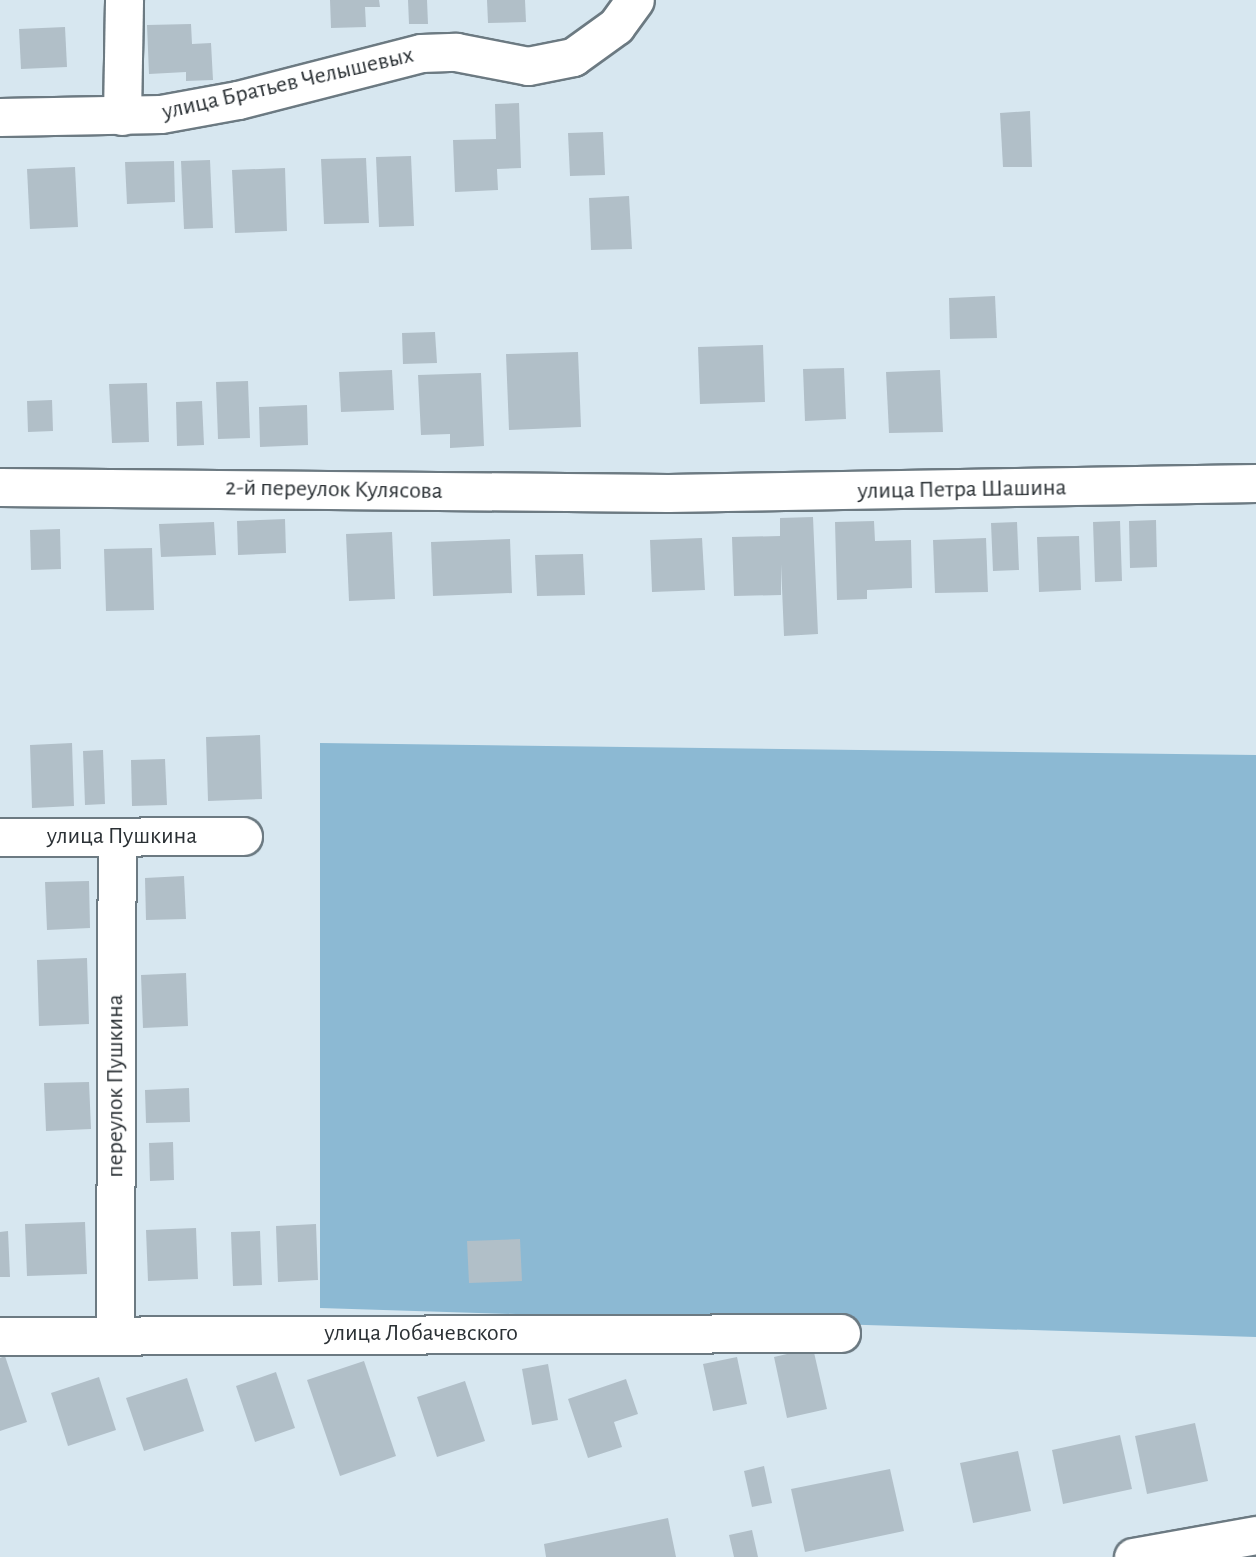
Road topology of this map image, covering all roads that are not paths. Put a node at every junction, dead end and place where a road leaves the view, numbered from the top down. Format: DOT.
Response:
graph roads {
  1 [pos="124,0"];
  2 [pos="635,0"];
  3 [pos="0,117"];
  4 [pos="122,117"];
  5 [pos="1256,483"];
  6 [pos="0,487"];
  7 [pos="668,493"];
  8 [pos="117,836"];
  9 [pos="243,836"];
  10 [pos="0,837"];
  11 [pos="841,1333"];
  12 [pos="115,1335"];
  13 [pos="0,1336"];
  14 [pos="1256,1535"];
  15 [pos="1133,1557"];
  1 -- 4 [label="street"];
  2 -- 4 [label="street, улица Братьев Челышевых"];
  3 -- 4 [label="street, улица Братьев Челышевых"];
  5 -- 7 [label="street, улица Петра Шашина"];
  6 -- 7 [label="street, 2-й переулок Кулясова"];
  8 -- 9 [label="street, улица Пушкина"];
  8 -- 10 [label="street, улица Пушкина"];
  8 -- 12 [label="street, переулок Пушкина"];
  11 -- 12 [label="street, улица Лобачевского"];
  12 -- 13 [label="street, улица Лобачевского"];
  14 -- 15 [label="street"];
}
